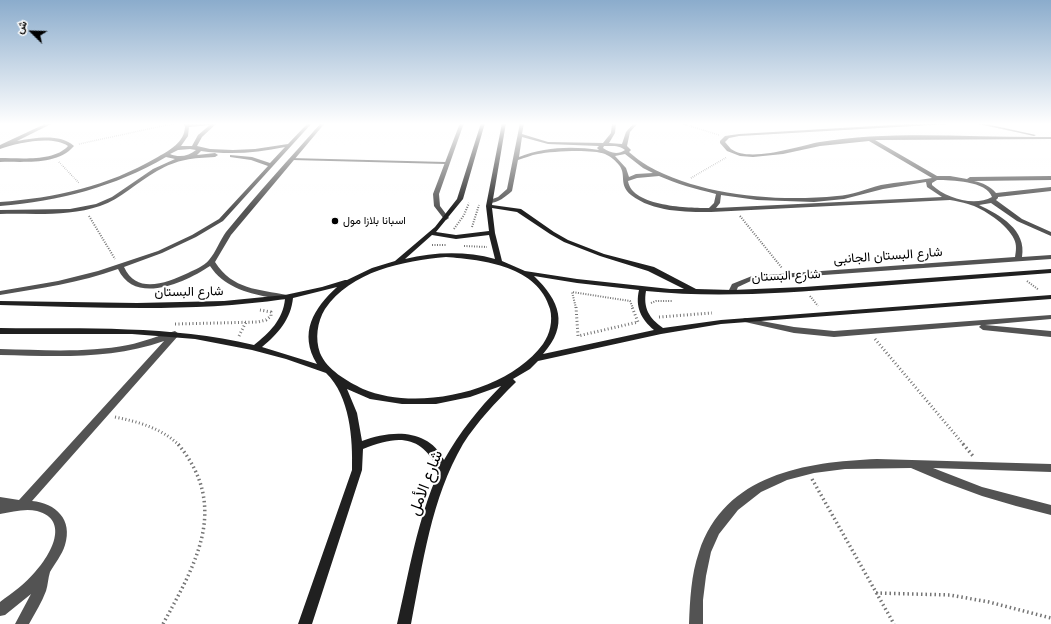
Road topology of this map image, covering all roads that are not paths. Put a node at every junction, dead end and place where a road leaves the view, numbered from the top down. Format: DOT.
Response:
graph roads {
  1 [pos="65,152"];
  2 [pos="170,152"];
  3 [pos="198,152"];
  4 [pos="283,152"];
  5 [pos="298,152"];
  6 [pos="450,152"];
  7 [pos="474,152"];
  8 [pos="499,152"];
  9 [pos="518,152"];
  10 [pos="543,152"];
  11 [pos="605,152"];
  12 [pos="628,152"];
  13 [pos="737,152"];
  14 [pos="783,152"];
  15 [pos="890,152"];
  16 [pos="167,154"];
  17 [pos="185,157"];
  18 [pos="292,159"];
  19 [pos="517,159"];
  20 [pos="0,160"];
  21 [pos="446,163"];
  22 [pos="270,165"];
  23 [pos="659,174"];
  24 [pos="958,178"];
  25 [pos="1051,178"];
  26 [pos="933,179"];
  27 [pos="625,180"];
  28 [pos="110,182"];
  29 [pos="133,185"];
  30 [pos="1051,189"];
  31 [pos="719,192"];
  32 [pos="950,198"];
  33 [pos="993,198"];
  34 [pos="38,200"];
  35 [pos="969,202"];
  36 [pos="0,204"];
  37 [pos="489,204"];
  38 [pos="711,210"];
  39 [pos="0,212"];
  40 [pos="37,212"];
  41 [pos="446,218"];
  42 [pos="430,232"];
  43 [pos="492,233"];
  44 [pos="1051,234"];
  45 [pos="1051,257"];
  46 [pos="1018,259"];
  47 [pos="211,262"];
  48 [pos="396,262"];
  49 [pos="499,262"];
  50 [pos="120,266"];
  51 [pos="373,270"];
  52 [pos="1051,271"];
  53 [pos="524,273"];
  54 [pos="643,288"];
  55 [pos="697,292"];
  56 [pos="732,292"];
  57 [pos="0,293"];
  58 [pos="1051,297"];
  59 [pos="289,298"];
  60 [pos="0,303"];
  61 [pos="1051,317"];
  62 [pos="745,320"];
  63 [pos="963,324"];
  64 [pos="0,331"];
  65 [pos="662,331"];
  66 [pos="175,334"];
  67 [pos="1051,334"];
  68 [pos="255,348"];
  69 [pos="0,352"];
  70 [pos="539,358"];
  71 [pos="326,370"];
  72 [pos="519,374"];
  73 [pos="338,380"];
  74 [pos="358,447"];
  75 [pos="910,463"];
  76 [pos="1051,468"];
  77 [pos="444,471"];
  78 [pos="0,502"];
  79 [pos="21,505"];
  80 [pos="0,509"];
  81 [pos="1051,510"];
  82 [pos="44,572"];
  83 [pos="0,610"];
  84 [pos="22,624"];
  85 [pos="305,624"];
  86 [pos="404,624"];
  87 [pos="696,624"];
  1 -- 20 [label="street"];
  2 -- 16 [label="street"];
  3 -- 17 [label="street"];
  4 -- 22 [label="street"];
  5 -- 18 [label="street"];
  6 -- 21 [label="street"];
  7 -- 41 [label="main road"];
  8 -- 37 [label="main road"];
  9 -- 19 [label="street"];
  10 -- 19 [label="street"];
  11 -- 27 [label="street"];
  12 -- 23 [label="street"];
  13 -- 14 [label="street"];
  15 -- 26 [label="street"];
  16 -- 17 [label="street"];
  16 -- 28 [label="street"];
  17 -- 22 [label="street"];
  17 -- 29 [label="street"];
  18 -- 21 [label="lane"];
  18 -- 47 [label="street"];
  19 -- 37 [label="street"];
  21 -- 41 [label="street"];
  22 -- 50 [label="street"];
  23 -- 27 [label="street"];
  23 -- 31 [label="street"];
  24 -- 25 [label="street"];
  24 -- 26 [label="street"];
  24 -- 33 [label="street"];
  26 -- 31 [label="street"];
  26 -- 32 [label="street"];
  27 -- 38 [label="street"];
  28 -- 29 [label="street"];
  28 -- 34 [label="street"];
  29 -- 40 [label="street"];
  30 -- 33 [label="street"];
  31 -- 38 [label="street"];
  32 -- 35 [label="street"];
  32 -- 38 [label="street"];
  33 -- 35 [label="street"];
  33 -- 44 [label="street"];
  34 -- 36 [label="street"];
  34 -- 40 [label="street"];
  35 -- 46 [label="street"];
  37 -- 43 [label="main road"];
  37 -- 55 [label="main road"];
  39 -- 40 [label="street"];
  41 -- 42 [label="main road"];
  42 -- 43 [label="main road"];
  42 -- 48 [label="main road"];
  43 -- 49 [label="main road"];
  45 -- 46 [label="street, شارع البستان الجانبى"];
  46 -- 56 [label="street, شارع البستان الجانبى"];
  47 -- 50 [label="street"];
  47 -- 59 [label="street"];
  48 -- 49 [label="main road"];
  48 -- 51 [label="main road"];
  49 -- 53 [label="main road"];
  50 -- 57 [label="street"];
  51 -- 59 [label="main road, شارع البستان"];
  51 -- 71 [label="main road"];
  52 -- 56 [label="main road, شارع البستان"];
  53 -- 54 [label="main road, شارع البستان"];
  53 -- 70 [label="main road"];
  54 -- 55 [label="main road, شارع البستان"];
  54 -- 65 [label="main road"];
  55 -- 56 [label="main road, شارع البستان"];
  58 -- 62 [label="main road"];
  59 -- 60 [label="main road, شارع البستان"];
  59 -- 68 [label="main road"];
  61 -- 63 [label="street"];
  62 -- 63 [label="street"];
  62 -- 65 [label="main road"];
  63 -- 67 [label="street"];
  64 -- 66 [label="main road"];
  65 -- 70 [label="main road"];
  66 -- 68 [label="main road"];
  66 -- 69 [label="street"];
  66 -- 79 [label="street"];
  68 -- 71 [label="main road"];
  70 -- 72 [label="main road"];
  71 -- 73 [label="main road"];
  72 -- 73 [label="main road"];
  72 -- 77 [label="main road, شارع الأمل"];
  73 -- 74 [label="main road"];
  74 -- 77 [label="main road"];
  74 -- 85 [label="main road"];
  75 -- 76 [label="street"];
  75 -- 81 [label="street"];
  75 -- 87 [label="street"];
  77 -- 86 [label="main road, شارع الأمل"];
  78 -- 79 [label="street"];
  79 -- 80 [label="street"];
  79 -- 82 [label="street"];
  82 -- 83 [label="street"];
  82 -- 84 [label="street"];
}
